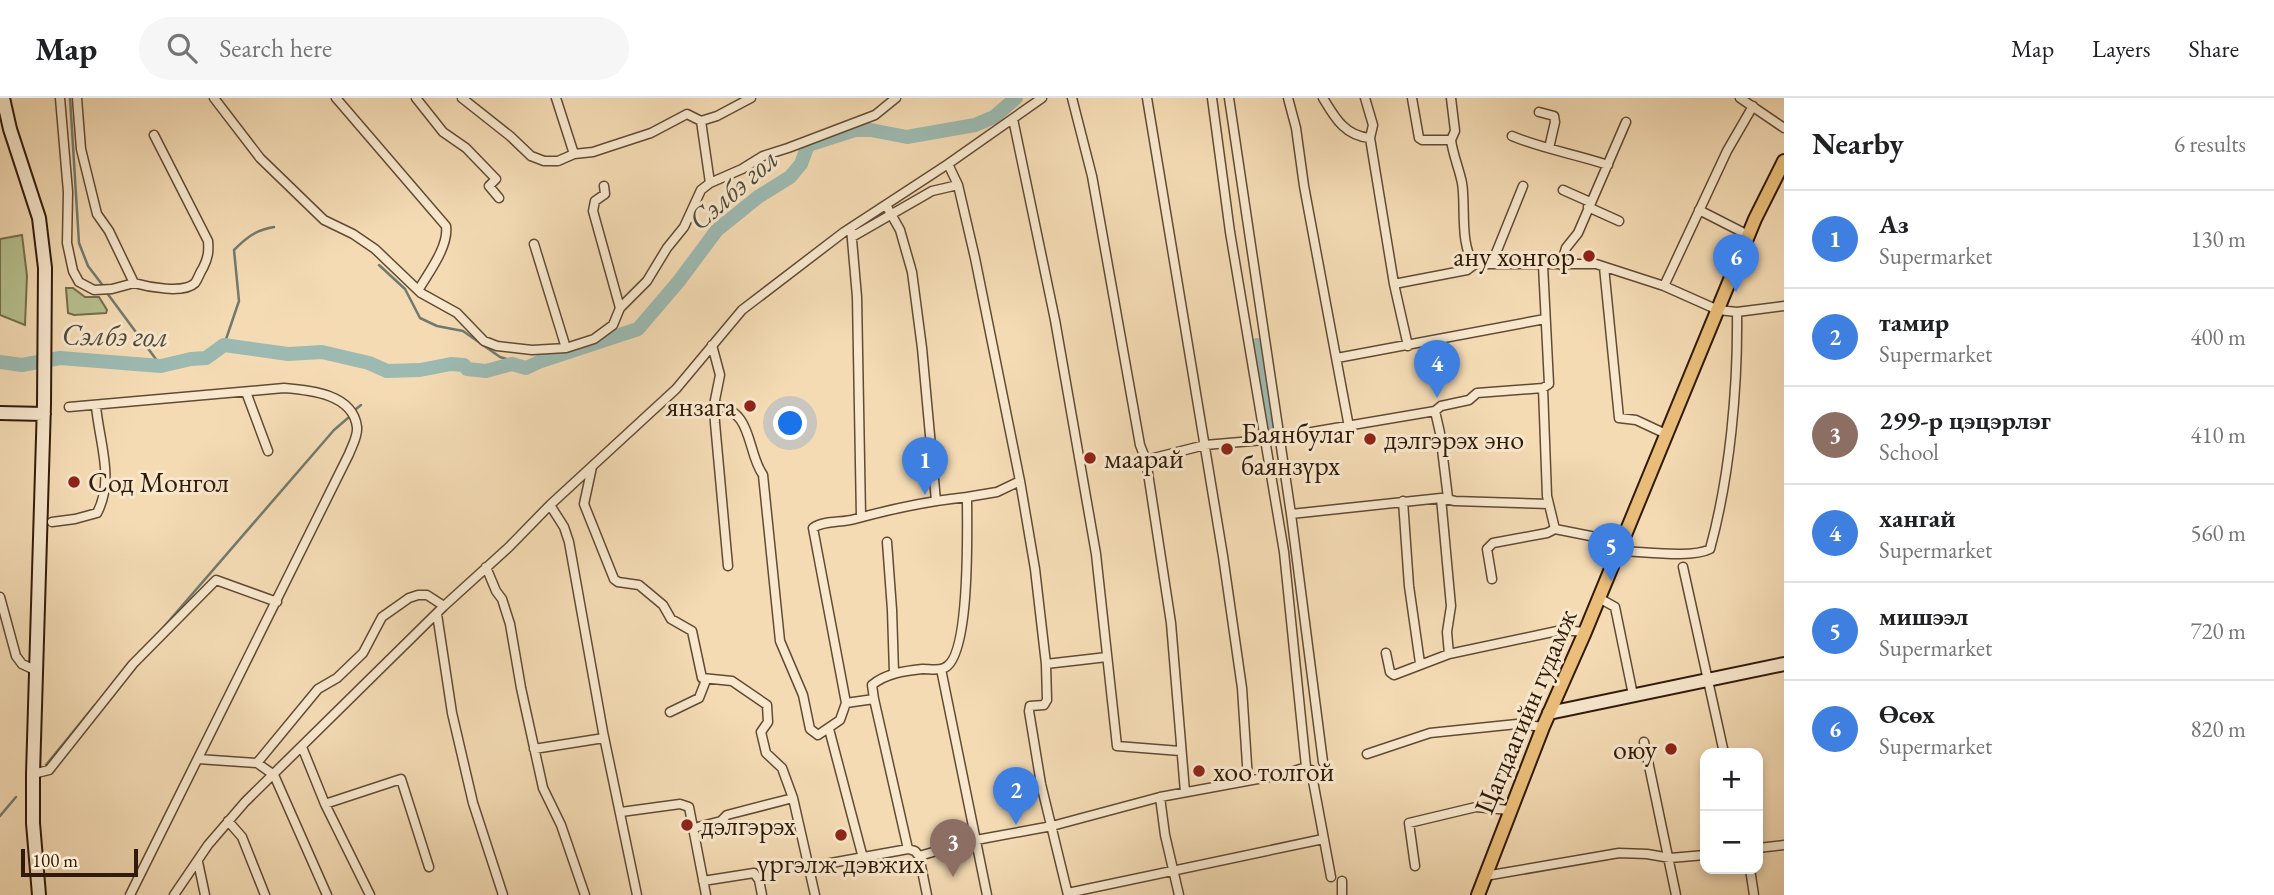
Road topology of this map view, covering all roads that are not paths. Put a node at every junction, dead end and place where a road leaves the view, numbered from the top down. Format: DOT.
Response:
graph roads {
  1 [pos="3,98"];
  2 [pos="60,98"];
  3 [pos="77,98"];
  4 [pos="214,98"];
  5 [pos="336,98"];
  6 [pos="416,98"];
  7 [pos="462,98"];
  8 [pos="556,98"];
  9 [pos="751,98"];
  10 [pos="896,98"];
  11 [pos="1042,98"];
  12 [pos="1072,98"];
  13 [pos="1147,98"];
  14 [pos="1212,98"];
  15 [pos="1229,98"];
  16 [pos="1288,98"];
  17 [pos="1323,98"];
  18 [pos="1365,98"];
  19 [pos="1412,98"];
  20 [pos="1451,98"];
  21 [pos="1741,98"];
  22 [pos="475,103"];
  23 [pos="1753,106"];
  24 [pos="1539,111"];
  25 [pos="1013,119"];
  26 [pos="701,121"];
  27 [pos="1626,122"];
  28 [pos="1784,128"];
  29 [pos="154,135"];
  30 [pos="1512,136"];
  31 [pos="1370,138"];
  32 [pos="1451,140"];
  33 [pos="1549,148"];
  34 [pos="574,153"];
  35 [pos="1784,161"];
  36 [pos="948,164"];
  37 [pos="1608,165"];
  38 [pos="710,183"];
  39 [pos="958,185"];
  40 [pos="604,186"];
  41 [pos="1523,186"];
  42 [pos="1563,190"];
  43 [pos="499,198"];
  44 [pos="1589,204"];
  45 [pos="886,205"];
  46 [pos="1699,210"];
  47 [pos="892,215"];
  48 [pos="1619,221"];
  49 [pos="851,232"];
  50 [pos="1748,235"];
  51 [pos="534,244"];
  52 [pos="1492,263"];
  53 [pos="1475,264"];
  54 [pos="1543,265"];
  55 [pos="1561,265"];
  56 [pos="1604,267"];
  57 [pos="134,283"];
  58 [pos="1394,284"];
  59 [pos="1664,286"];
  60 [pos="419,289"];
  61 [pos="1784,306"];
  62 [pos="621,308"];
  63 [pos="1718,310"];
  64 [pos="1737,312"];
  65 [pos="1545,319"];
  66 [pos="712,345"];
  67 [pos="1408,346"];
  68 [pos="566,348"];
  69 [pos="1337,358"];
  70 [pos="1543,388"];
  71 [pos="246,392"];
  72 [pos="714,405"];
  73 [pos="96,406"];
  74 [pos="69,407"];
  75 [pos="44,409"];
  76 [pos="1435,411"];
  77 [pos="0,413"];
  78 [pos="1349,427"];
  79 [pos="1665,434"];
  80 [pos="1279,438"];
  81 [pos="1264,440"];
  82 [pos="1205,445"];
  83 [pos="268,451"];
  84 [pos="1146,460"];
  85 [pos="592,467"];
  86 [pos="1020,481"];
  87 [pos="967,497"];
  88 [pos="1445,498"];
  89 [pos="936,500"];
  90 [pos="1403,501"];
  91 [pos="1549,504"];
  92 [pos="550,505"];
  93 [pos="1291,514"];
  94 [pos="861,517"];
  95 [pos="52,522"];
  96 [pos="1555,529"];
  97 [pos="887,541"];
  98 [pos="1620,546"];
  99 [pos="486,566"];
  100 [pos="728,566"];
  101 [pos="1683,567"];
  102 [pos="1492,579"];
  103 [pos="0,597"];
  104 [pos="1599,598"];
  105 [pos="277,602"];
  106 [pos="444,606"];
  107 [pos="438,614"];
  108 [pos="1585,632"];
  109 [pos="1386,653"];
  110 [pos="1449,654"];
  111 [pos="1107,657"];
  112 [pos="1420,663"];
  113 [pos="1046,664"];
  114 [pos="1784,664"];
  115 [pos="941,669"];
  116 [pos="36,670"];
  117 [pos="894,673"];
  118 [pos="1709,679"];
  119 [pos="706,680"];
  120 [pos="1633,695"];
  121 [pos="874,699"];
  122 [pos="846,703"];
  123 [pos="670,712"];
  124 [pos="1549,713"];
  125 [pos="1317,720"];
  126 [pos="1301,723"];
  127 [pos="1543,727"];
  128 [pos="829,729"];
  129 [pos="604,738"];
  130 [pos="1643,742"];
  131 [pos="302,747"];
  132 [pos="1723,748"];
  133 [pos="534,749"];
  134 [pos="1180,751"];
  135 [pos="1367,754"];
  136 [pos="198,759"];
  137 [pos="1322,762"];
  138 [pos="257,763"];
  139 [pos="1304,769"];
  140 [pos="33,774"];
  141 [pos="274,775"];
  142 [pos="1248,780"];
  143 [pos="1185,792"];
  144 [pos="1160,797"];
  145 [pos="793,798"];
  146 [pos="325,804"];
  147 [pos="1509,810"];
  148 [pos="621,812"];
  149 [pos="228,821"];
  150 [pos="1052,826"];
  151 [pos="694,828"];
  152 [pos="1323,839"];
  153 [pos="976,840"];
  154 [pos="1784,845"];
  155 [pos="1763,847"];
  156 [pos="908,849"];
  157 [pos="919,856"];
  158 [pos="1700,856"];
  159 [pos="863,858"];
  160 [pos="1670,859"];
  161 [pos="198,862"];
  162 [pos="1415,866"];
  163 [pos="429,867"];
  164 [pos="809,867"];
  165 [pos="1175,872"];
  166 [pos="1751,874"];
  167 [pos="1485,876"];
  168 [pos="1331,877"];
  169 [pos="704,881"];
  170 [pos="1342,881"];
  171 [pos="1068,894"];
  172 [pos="40,895"];
  173 [pos="130,895"];
  174 [pos="174,895"];
  175 [pos="205,895"];
  176 [pos="265,895"];
  177 [pos="327,895"];
  178 [pos="370,895"];
  179 [pos="503,895"];
  180 [pos="585,895"];
  181 [pos="637,895"];
  182 [pos="706,895"];
  183 [pos="762,895"];
  184 [pos="814,895"];
  185 [pos="927,895"];
  186 [pos="987,895"];
  187 [pos="1179,895"];
  188 [pos="1342,895"];
  189 [pos="1478,895"];
  190 [pos="1676,895"];
  191 [pos="1754,895"];
  1 -- 75 [label="main road"];
  2 -- 57 [label="street"];
  3 -- 57 [label="street"];
  4 -- 60 [label="street"];
  5 -- 60 [label="street"];
  6 -- 43 [label="street"];
  7 -- 22 [label="street"];
  8 -- 34 [label="street"];
  9 -- 26 [label="street"];
  10 -- 38 [label="street"];
  11 -- 25 [label="street"];
  12 -- 84 [label="street"];
  13 -- 82 [label="street"];
  14 -- 81 [label="street"];
  15 -- 80 [label="street"];
  16 -- 69 [label="street"];
  17 -- 31 [label="street"];
  18 -- 31 [label="street"];
  19 -- 32 [label="street"];
  20 -- 32 [label="street"];
  21 -- 23 [label="street"];
  22 -- 34 [label="street"];
  23 -- 28 [label="street"];
  23 -- 46 [label="street"];
  24 -- 33 [label="street"];
  25 -- 36 [label="street"];
  25 -- 111 [label="street"];
  26 -- 34 [label="street"];
  26 -- 38 [label="street"];
  27 -- 37 [label="street"];
  29 -- 57 [label="street"];
  30 -- 33 [label="street"];
  31 -- 58 [label="street"];
  32 -- 53 [label="street"];
  33 -- 37 [label="street"];
  35 -- 50 [label="main road, Цагдаагийн гудамж"];
  36 -- 39 [label="street"];
  36 -- 45 [label="street"];
  37 -- 44 [label="street"];
  38 -- 62 [label="street"];
  39 -- 47 [label="street"];
  39 -- 86 [label="street"];
  40 -- 62 [label="street"];
  41 -- 52 [label="street"];
  42 -- 44 [label="street"];
  44 -- 48 [label="street"];
  44 -- 55 [label="street"];
  45 -- 47 [label="street"];
  45 -- 49 [label="street"];
  46 -- 50 [label="street"];
  46 -- 59 [label="street"];
  47 -- 49 [label="street"];
  47 -- 89 [label="street"];
  49 -- 66 [label="street"];
  49 -- 94 [label="street"];
  50 -- 63 [label="main road, Цагдаагийн гудамж"];
  51 -- 68 [label="street"];
  52 -- 53 [label="street"];
  52 -- 54 [label="street"];
  53 -- 58 [label="street"];
  54 -- 55 [label="street"];
  54 -- 65 [label="street"];
  55 -- 56 [label="street"];
  56 -- 59 [label="street"];
  56 -- 79 [label="street"];
  58 -- 67 [label="street"];
  59 -- 63 [label="street"];
  60 -- 68 [label="street"];
  61 -- 64 [label="street"];
  62 -- 68 [label="street"];
  63 -- 64 [label="street"];
  63 -- 79 [label="main road, Цагдаагийн гудамж"];
  64 -- 98 [label="street"];
  65 -- 67 [label="street"];
  65 -- 70 [label="street"];
  66 -- 72 [label="street"];
  66 -- 85 [label="street"];
  67 -- 69 [label="street"];
  69 -- 78 [label="street"];
  70 -- 76 [label="street"];
  70 -- 91 [label="street"];
  71 -- 73 [label="street"];
  71 -- 83 [label="street"];
  71 -- 105 [label="street"];
  72 -- 100 [label="street"];
  72 -- 128 [label="street"];
  73 -- 74 [label="street"];
  73 -- 95 [label="street"];
  75 -- 77 [label="main road"];
  75 -- 116 [label="main road"];
  76 -- 78 [label="street"];
  76 -- 88 [label="street"];
  78 -- 80 [label="street"];
  79 -- 98 [label="main road, Цагдаагийн гудамж"];
  80 -- 81 [label="street"];
  80 -- 93 [label="street"];
  81 -- 82 [label="street"];
  81 -- 126 [label="street"];
  82 -- 84 [label="street"];
  82 -- 142 [label="street"];
  84 -- 134 [label="street"];
  85 -- 92 [label="street"];
  85 -- 119 [label="street"];
  86 -- 87 [label="street"];
  86 -- 113 [label="street"];
  87 -- 89 [label="street"];
  87 -- 115 [label="street"];
  88 -- 90 [label="street"];
  88 -- 91 [label="street"];
  88 -- 110 [label="street"];
  89 -- 94 [label="street"];
  90 -- 93 [label="street"];
  90 -- 112 [label="street"];
  91 -- 96 [label="street"];
  92 -- 99 [label="street"];
  92 -- 129 [label="street"];
  93 -- 125 [label="street"];
  94 -- 122 [label="street"];
  96 -- 98 [label="street"];
  96 -- 102 [label="street"];
  97 -- 117 [label="street"];
  98 -- 104 [label="main road, Цагдаагийн гудамж"];
  99 -- 106 [label="street"];
  99 -- 133 [label="street"];
  101 -- 118 [label="street"];
  103 -- 116 [label="street"];
  104 -- 108 [label="main road, Цагдаагийн гудамж"];
  104 -- 120 [label="street"];
  105 -- 136 [label="street"];
  105 -- 140 [label="street"];
  106 -- 107 [label="street"];
  106 -- 138 [label="street"];
  107 -- 131 [label="street"];
  107 -- 179 [label="street"];
  108 -- 110 [label="street"];
  108 -- 124 [label="main road, Цагдаагийн гудамж"];
  109 -- 112 [label="street"];
  110 -- 112 [label="street"];
  111 -- 113 [label="street"];
  111 -- 134 [label="street"];
  113 -- 150 [label="street"];
  114 -- 118 [label="main road"];
  115 -- 117 [label="street"];
  115 -- 153 [label="street"];
  116 -- 140 [label="main road"];
  117 -- 121 [label="street"];
  118 -- 120 [label="main road"];
  118 -- 132 [label="street"];
  119 -- 123 [label="street"];
  119 -- 145 [label="street"];
  120 -- 124 [label="main road"];
  121 -- 122 [label="street"];
  121 -- 156 [label="street"];
  122 -- 128 [label="street"];
  124 -- 127 [label="main road, Цагдаагийн гудамж"];
  125 -- 126 [label="street"];
  125 -- 137 [label="street"];
  126 -- 139 [label="street"];
  127 -- 135 [label="street"];
  127 -- 147 [label="main road, Цагдаагийн гудамж"];
  128 -- 159 [label="street"];
  129 -- 133 [label="street"];
  129 -- 148 [label="street"];
  130 -- 160 [label="street"];
  131 -- 141 [label="street"];
  131 -- 146 [label="street"];
  133 -- 180 [label="street"];
  134 -- 143 [label="street"];
  136 -- 138 [label="street"];
  136 -- 173 [label="street"];
  138 -- 141 [label="street"];
  139 -- 142 [label="street"];
  139 -- 152 [label="street"];
  140 -- 172 [label="main road"];
  141 -- 149 [label="street"];
  141 -- 177 [label="street"];
  142 -- 143 [label="street"];
  143 -- 144 [label="street"];
  144 -- 150 [label="street"];
  144 -- 165 [label="street"];
  145 -- 151 [label="street"];
  145 -- 164 [label="street"];
  146 -- 163 [label="street"];
  146 -- 178 [label="street"];
  147 -- 162 [label="street"];
  147 -- 167 [label="main road, Цагдаагийн гудамж"];
  148 -- 151 [label="street"];
  148 -- 181 [label="street"];
  149 -- 161 [label="street"];
  149 -- 176 [label="street"];
  150 -- 153 [label="street"];
  150 -- 171 [label="street"];
  151 -- 169 [label="street"];
  152 -- 165 [label="street"];
  152 -- 168 [label="street"];
  153 -- 157 [label="street"];
  153 -- 186 [label="street"];
  154 -- 155 [label="street"];
  156 -- 157 [label="street"];
  156 -- 159 [label="street"];
  157 -- 185 [label="street"];
  158 -- 160 [label="street"];
  159 -- 164 [label="street"];
  160 -- 167 [label="street"];
  160 -- 190 [label="street"];
  161 -- 174 [label="street"];
  161 -- 175 [label="street"];
  164 -- 184 [label="street"];
  165 -- 171 [label="street"];
  165 -- 187 [label="street"];
  166 -- 191 [label="street"];
  167 -- 189 [label="main road, Цагдаагийн гудамж"];
  169 -- 182 [label="street"];
  169 -- 183 [label="street"];
  170 -- 188 [label="street"];
}
